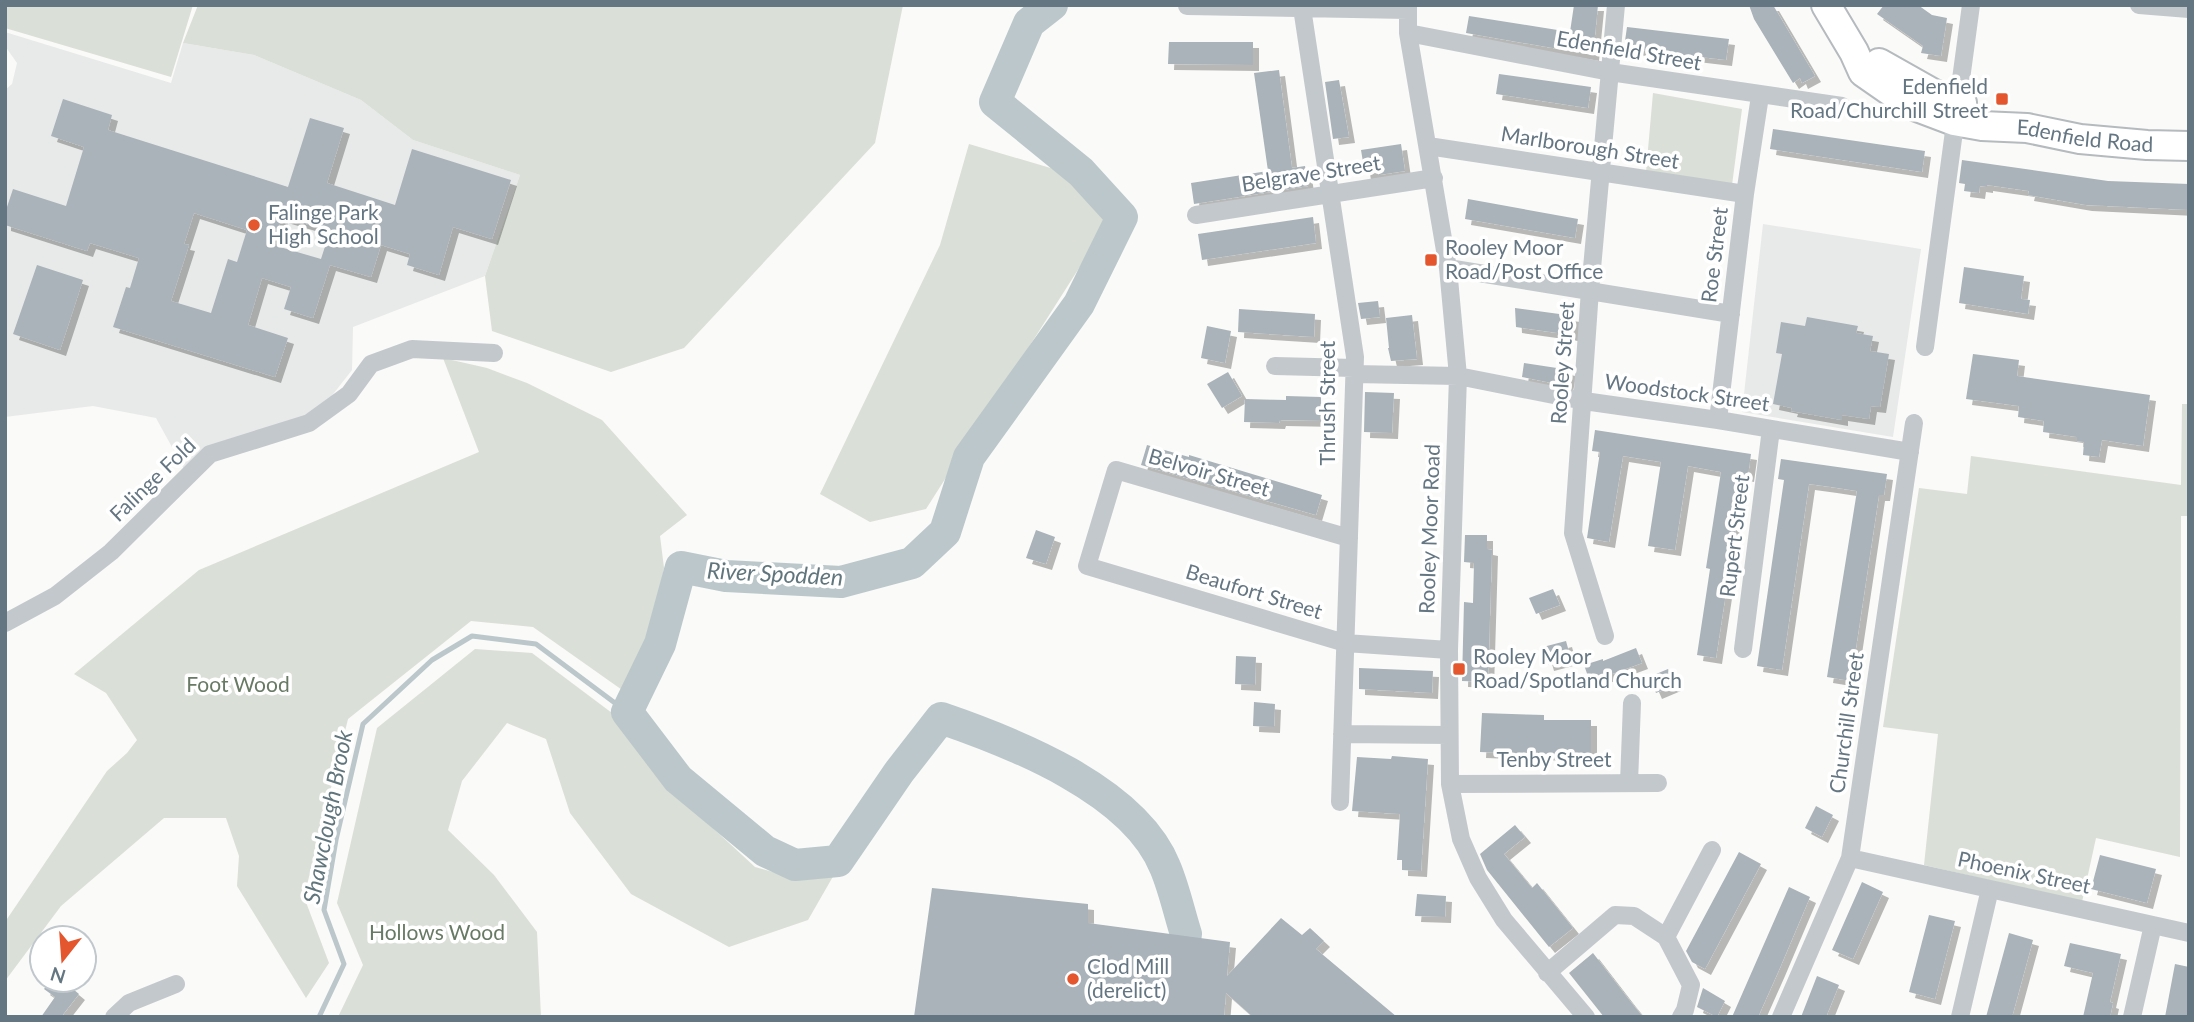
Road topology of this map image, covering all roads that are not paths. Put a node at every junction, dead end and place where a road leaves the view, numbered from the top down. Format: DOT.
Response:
graph roads {
  1 [pos="1616,5"];
  2 [pos="1826,5"];
  3 [pos="1971,5"];
  4 [pos="2139,5"];
  5 [pos="1187,6"];
  6 [pos="1302,8"];
  7 [pos="1408,8"];
  8 [pos="2189,9"];
  9 [pos="1408,33"];
  10 [pos="1610,72"];
  11 [pos="1760,96"];
  12 [pos="1842,106"];
  13 [pos="1956,111"];
  14 [pos="1428,146"];
  15 [pos="2189,146"];
  16 [pos="1602,173"];
  17 [pos="1434,178"];
  18 [pos="1330,194"];
  19 [pos="1745,194"];
  20 [pos="1196,215"];
  21 [pos="1448,268"];
  22 [pos="1590,290"];
  23 [pos="1731,314"];
  24 [pos="1925,347"];
  25 [pos="494,352"];
  26 [pos="1275,366"];
  27 [pos="1354,371"];
  28 [pos="1458,376"];
  29 [pos="1584,401"];
  30 [pos="1718,420"];
  31 [pos="1914,423"];
  32 [pos="1771,429"];
  33 [pos="1910,452"];
  34 [pos="1098,529"];
  35 [pos="1349,538"];
  36 [pos="5,623"];
  37 [pos="1605,636"];
  38 [pos="1345,643"];
  39 [pos="1743,649"];
  40 [pos="1449,650"];
  41 [pos="1632,702"];
  42 [pos="1342,734"];
  43 [pos="1449,734"];
  44 [pos="1629,783"];
  45 [pos="1658,783"];
  46 [pos="1451,784"];
  47 [pos="1340,802"];
  48 [pos="1712,850"];
  49 [pos="1850,858"];
  50 [pos="1990,889"];
  51 [pos="2153,925"];
  52 [pos="2189,933"];
  53 [pos="1666,937"];
  54 [pos="1547,973"];
  55 [pos="176,984"];
  56 [pos="114,1017"];
  57 [pos="1586,1017"];
  58 [pos="1681,1017"];
  59 [pos="1782,1017"];
  60 [pos="1960,1017"];
  61 [pos="2132,1017"];
  1 -- 10 [label="street, Rooley Street"];
  2 -- 13 [label="main road, Edenfield Road"];
  3 -- 13 [label="street"];
  4 -- 8 [label="street"];
  5 -- 6 [label="street"];
  6 -- 7 [label="street"];
  6 -- 18 [label="street, Thrush Street"];
  7 -- 9 [label="street, Rooley Moor Road"];
  9 -- 10 [label="street, Edenfield Street"];
  9 -- 14 [label="street, Rooley Moor Road"];
  10 -- 11 [label="street, Edenfield Street"];
  10 -- 16 [label="street, Rooley Street"];
  11 -- 12 [label="street, Edenfield Street"];
  11 -- 19 [label="street, Roe Street"];
  13 -- 15 [label="main road, Edenfield Road"];
  13 -- 24 [label="street"];
  14 -- 16 [label="street, Marlborough Street"];
  14 -- 17 [label="street, Rooley Moor Road"];
  16 -- 19 [label="street, Marlborough Street"];
  16 -- 22 [label="street, Rooley Street"];
  17 -- 18 [label="street, Belgrave Street"];
  17 -- 21 [label="street, Rooley Moor Road"];
  18 -- 20 [label="street, Belgrave Street"];
  18 -- 27 [label="street, Thrush Street"];
  19 -- 23 [label="street, Roe Street"];
  21 -- 22 [label="street"];
  21 -- 28 [label="street, Rooley Moor Road"];
  22 -- 23 [label="street"];
  22 -- 29 [label="street, Rooley Street"];
  23 -- 30 [label="street, Roe Street"];
  25 -- 36 [label="street, Falinge Fold"];
  26 -- 27 [label="street, Woodstock Street"];
  27 -- 28 [label="street, Woodstock Street"];
  27 -- 35 [label="street, Thrush Street"];
  28 -- 29 [label="street, Woodstock Street"];
  28 -- 40 [label="street, Rooley Moor Road"];
  29 -- 30 [label="street, Woodstock Street"];
  29 -- 37 [label="street, Rooley Street"];
  30 -- 32 [label="street, Woodstock Street"];
  31 -- 33 [label="street, Churchill Street"];
  32 -- 33 [label="street, Woodstock Street"];
  32 -- 39 [label="street, Rupert Street"];
  33 -- 49 [label="street, Churchill Street"];
  34 -- 35 [label="street, Belvoir Street"];
  34 -- 38 [label="street, Beaufort Street"];
  35 -- 38 [label="street, Thrush Street"];
  38 -- 40 [label="street, Beaufort Street"];
  38 -- 42 [label="street, Thrush Street"];
  40 -- 43 [label="street, Rooley Moor Road"];
  41 -- 44 [label="street"];
  42 -- 43 [label="street"];
  42 -- 47 [label="street, Thrush Street"];
  43 -- 46 [label="street, Rooley Moor Road"];
  44 -- 45 [label="street, Tenby Street"];
  44 -- 46 [label="street, Tenby Street"];
  46 -- 54 [label="street, Rooley Moor Road"];
  48 -- 53 [label="street"];
  49 -- 50 [label="street, Phoenix Street"];
  49 -- 59 [label="street, Churchill Street"];
  50 -- 51 [label="street, Phoenix Street"];
  50 -- 60 [label="street"];
  51 -- 52 [label="street, Phoenix Street"];
  51 -- 61 [label="street"];
  53 -- 54 [label="street"];
  53 -- 58 [label="street"];
  54 -- 57 [label="street, Rooley Moor Road"];
  55 -- 56 [label="street"];
}
